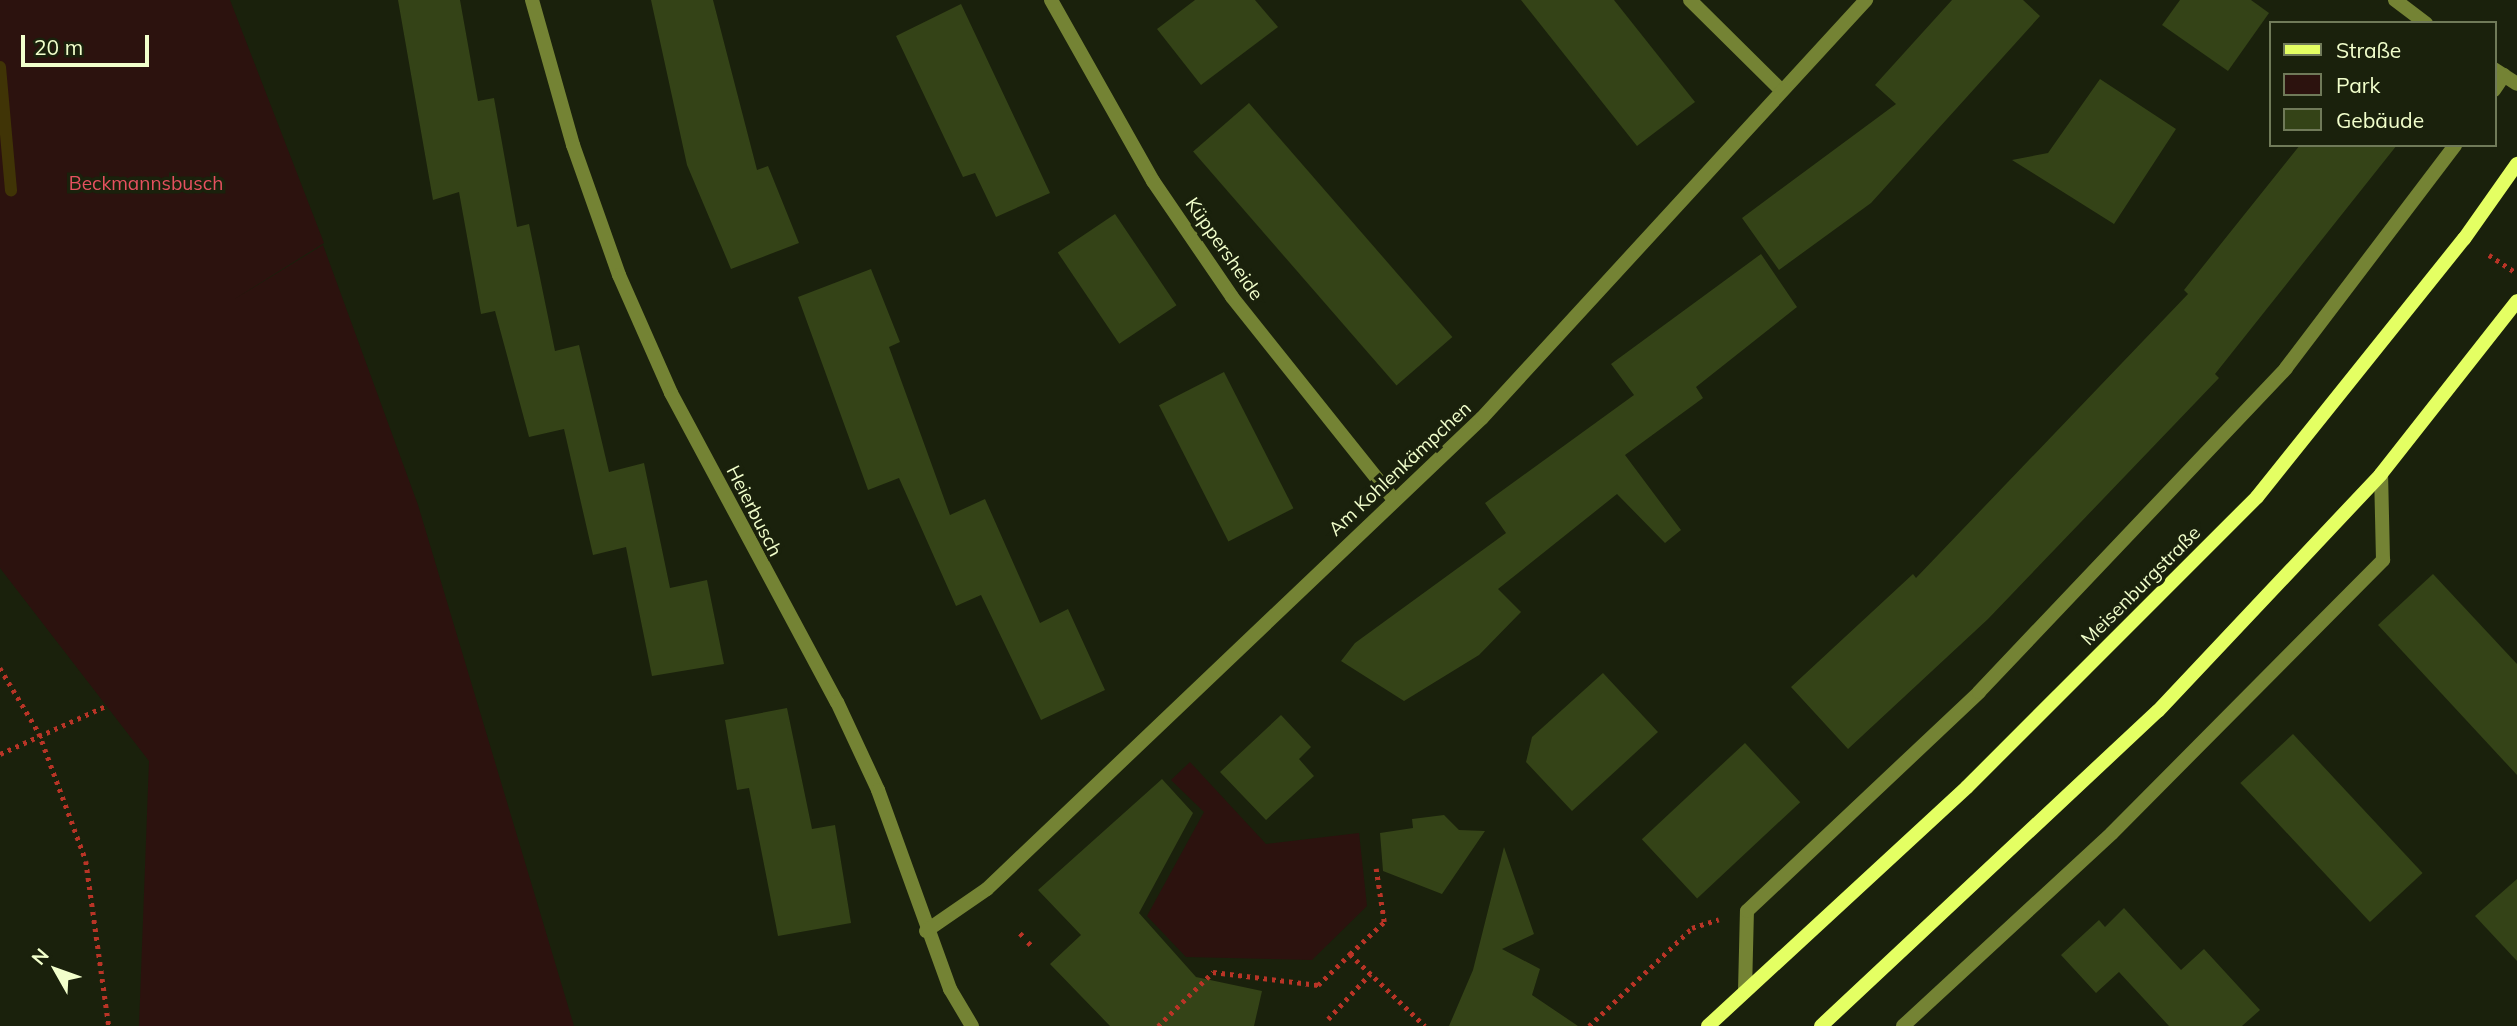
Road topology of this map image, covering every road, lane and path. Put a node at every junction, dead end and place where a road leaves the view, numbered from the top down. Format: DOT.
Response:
graph roads {
  1 [pos="532,0"];
  2 [pos="1051,0"];
  3 [pos="1690,0"];
  4 [pos="1866,0"];
  5 [pos="2395,0"];
  6 [pos="2424,21"];
  7 [pos="1781,90"];
  8 [pos="2453,147"];
  9 [pos="2517,164"];
  10 [pos="2517,301"];
  11 [pos="2381,474"];
  12 [pos="1394,500"];
  13 [pos="0,668"];
  14 [pos="106,706"];
  15 [pos="39,733"];
  16 [pos="0,754"];
  17 [pos="1376,869"];
  18 [pos="1716,920"];
  19 [pos="926,931"];
  20 [pos="1020,933"];
  21 [pos="1033,947"];
  22 [pos="1350,954"];
  23 [pos="1370,974"];
  24 [pos="1745,991"];
  25 [pos="1328,1019"];
  26 [pos="109,1026"];
  27 [pos="972,1026"];
  28 [pos="1158,1026"];
  29 [pos="1426,1026"];
  30 [pos="1589,1026"];
  31 [pos="1708,1026"];
  32 [pos="1821,1026"];
  33 [pos="1902,1026"];
  1 -- 19 [label="street, Heierbusch"];
  2 -- 12 [label="street, Küppersheide"];
  3 -- 7 [label="street"];
  4 -- 7 [label="street, Am Kohlenkämpchen"];
  5 -- 6 [label="street"];
  7 -- 12 [label="street, Am Kohlenkämpchen"];
  8 -- 24 [label="street"];
  9 -- 24 [label="main road, Meisenburgstraße"];
  10 -- 11 [label="main road"];
  11 -- 32 [label="main road"];
  11 -- 33 [label="street"];
  12 -- 19 [label="street, Am Kohlenkämpchen"];
  13 -- 15 [label="path"];
  14 -- 15 [label="path"];
  15 -- 16 [label="path"];
  15 -- 26 [label="path"];
  17 -- 22 [label="path"];
  18 -- 30 [label="path"];
  19 -- 27 [label="street, Heierbusch"];
  20 -- 21 [label="path"];
  22 -- 23 [label="path"];
  22 -- 28 [label="path"];
  23 -- 25 [label="path"];
  23 -- 29 [label="path"];
  24 -- 31 [label="main road, Meisenburgstraße"];
}
